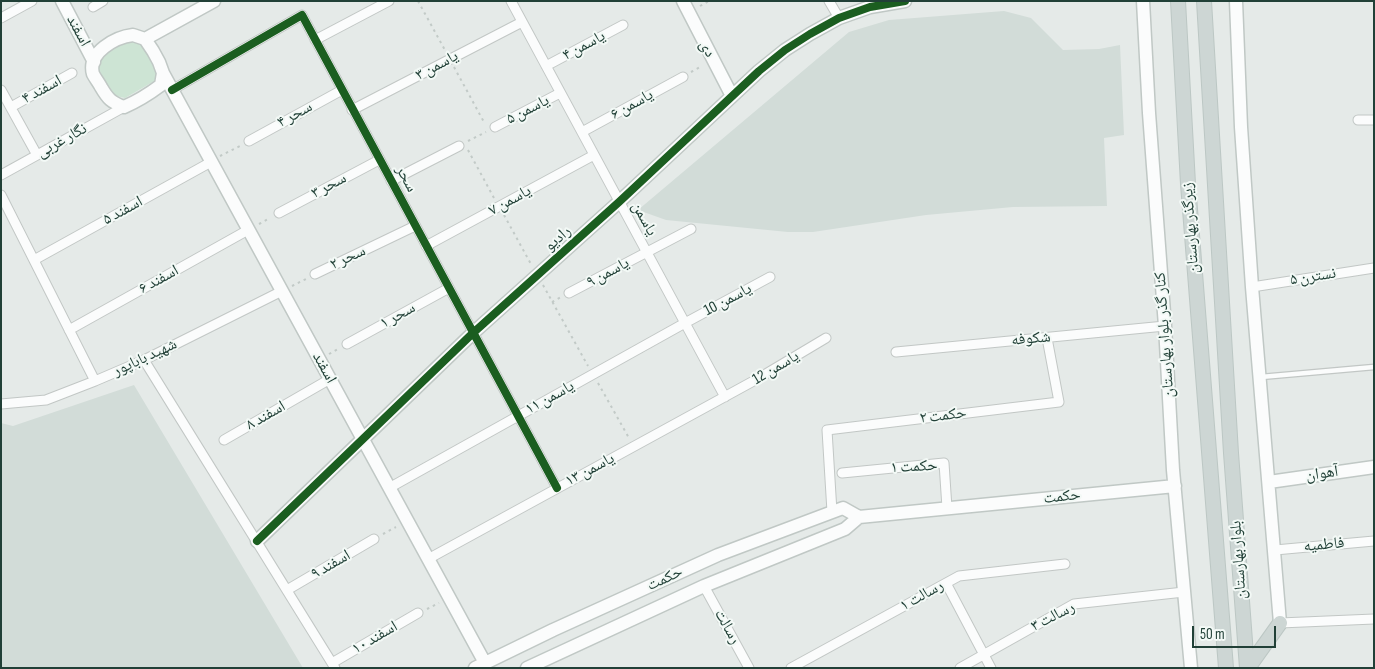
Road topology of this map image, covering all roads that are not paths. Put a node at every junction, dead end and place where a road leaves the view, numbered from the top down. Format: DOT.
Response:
graph roads {
  1 [pos="32,1"];
  2 [pos="62,1"];
  3 [pos="103,1"];
  4 [pos="214,1"];
  5 [pos="390,1"];
  6 [pos="510,1"];
  7 [pos="682,1"];
  8 [pos="829,1"];
  9 [pos="905,1"];
  10 [pos="1143,1"];
  11 [pos="1178,1"];
  12 [pos="1204,1"];
  13 [pos="1236,1"];
  14 [pos="93,7"];
  15 [pos="1,18"];
  16 [pos="839,18"];
  17 [pos="522,22"];
  18 [pos="623,25"];
  19 [pos="144,40"];
  20 [pos="315,40"];
  21 [pos="94,62"];
  22 [pos="546,66"];
  23 [pos="72,73"];
  24 [pos="162,73"];
  25 [pos="683,77"];
  26 [pos="1,90"];
  27 [pos="172,90"];
  28 [pos="342,90"];
  29 [pos="560,93"];
  30 [pos="732,96"];
  31 [pos="124,106"];
  32 [pos="11,107"];
  33 [pos="352,110"];
  34 [pos="1358,120"];
  35 [pos="1374,120"];
  36 [pos="495,127"];
  37 [pos="582,132"];
  38 [pos="249,141"];
  39 [pos="459,146"];
  40 [pos="37,155"];
  41 [pos="594,155"];
  42 [pos="379,160"];
  43 [pos="211,162"];
  44 [pos="1,175"];
  45 [pos="391,181"];
  46 [pos="1,195"];
  47 [pos="620,202"];
  48 [pos="279,213"];
  49 [pos="415,226"];
  50 [pos="248,230"];
  51 [pos="691,230"];
  52 [pos="426,246"];
  53 [pos="647,252"];
  54 [pos="34,260"];
  55 [pos="1374,268"];
  56 [pos="315,274"];
  57 [pos="770,277"];
  58 [pos="1252,287"];
  59 [pos="449,288"];
  60 [pos="282,291"];
  61 [pos="569,293"];
  62 [pos="685,322"];
  63 [pos="1165,326"];
  64 [pos="69,330"];
  65 [pos="473,333"];
  66 [pos="826,338"];
  67 [pos="1047,338"];
  68 [pos="347,344"];
  69 [pos="896,352"];
  70 [pos="144,360"];
  71 [pos="1374,368"];
  72 [pos="1260,377"];
  73 [pos="330,379"];
  74 [pos="95,382"];
  75 [pos="725,397"];
  76 [pos="1,404"];
  77 [pos="518,416"];
  78 [pos="362,439"];
  79 [pos="224,440"];
  80 [pos="1231,452"];
  81 [pos="1208,454"];
  82 [pos="1374,467"];
  83 [pos="842,473"];
  84 [pos="1269,482"];
  85 [pos="1175,486"];
  86 [pos="389,488"];
  87 [pos="557,488"];
  88 [pos="947,508"];
  89 [pos="832,512"];
  90 [pos="859,517"];
  91 [pos="374,539"];
  92 [pos="1374,541"];
  93 [pos="257,542"];
  94 [pos="1274,550"];
  95 [pos="428,559"];
  96 [pos="1065,564"];
  97 [pos="946,583"];
  98 [pos="704,586"];
  99 [pos="287,590"];
  100 [pos="1184,592"];
  101 [pos="418,613"];
  102 [pos="1374,619"];
  103 [pos="1280,623"];
  104 [pos="984,654"];
  105 [pos="333,665"];
  106 [pos="480,666"];
  107 [pos="527,668"];
  108 [pos="749,668"];
  109 [pos="791,668"];
  110 [pos="960,668"];
  111 [pos="991,668"];
  112 [pos="1191,668"];
  113 [pos="1226,668"];
  114 [pos="1247,668"];
  1 -- 15 [label="street"];
  2 -- 21 [label="street, اسفند"];
  3 -- 14 [label="street"];
  4 -- 19 [label="street"];
  5 -- 20 [label="street"];
  6 -- 17 [label="street, یاسمن"];
  7 -- 30 [label="street, دی"];
  8 -- 16 [label="street"];
  9 -- 16 [label="street, رادیو"];
  10 -- 63 [label="street, کنار گذر بلوار بهارستان"];
  11 -- 81 [label="main road, زیرگذر بهارستان"];
  12 -- 80 [label="main road, زیرگذر بهارستان"];
  13 -- 58 [label="street"];
  16 -- 30 [label="street, رادیو"];
  17 -- 22 [label="street, یاسمن"];
  17 -- 33 [label="street, یاسمن ۳"];
  18 -- 22 [label="street, یاسمن ۴"];
  19 -- 21 [label="street"];
  19 -- 24 [label="street"];
  20 -- 27 [label="street, سحر"];
  20 -- 28 [label="street, سحر"];
  21 -- 31 [label="street"];
  22 -- 29 [label="street, یاسمن"];
  23 -- 32 [label="street, اسفند ۴"];
  24 -- 27 [label="street, اسفند"];
  24 -- 31 [label="street"];
  25 -- 37 [label="street, یاسمن ۶"];
  26 -- 32 [label="street"];
  27 -- 43 [label="street, اسفند"];
  28 -- 33 [label="street, سحر"];
  28 -- 38 [label="street, سحر ۴"];
  29 -- 36 [label="street, یاسمن ۵"];
  29 -- 37 [label="street, یاسمن"];
  30 -- 47 [label="street, رادیو"];
  31 -- 40 [label="street, نگار غربی"];
  32 -- 40 [label="street"];
  33 -- 42 [label="street, سحر"];
  34 -- 35 [label="street"];
  37 -- 41 [label="street, یاسمن"];
  39 -- 45 [label="street"];
  40 -- 44 [label="street, نگار غربی"];
  41 -- 47 [label="street, یاسمن"];
  41 -- 52 [label="street, یاسمن ۷"];
  42 -- 45 [label="street, سحر"];
  42 -- 48 [label="street, سحر ۳"];
  43 -- 50 [label="street, اسفند"];
  43 -- 54 [label="street, اسفند ۵"];
  45 -- 49 [label="street, سحر"];
  46 -- 54 [label="street"];
  47 -- 53 [label="street, یاسمن"];
  47 -- 65 [label="street, رادیو"];
  49 -- 52 [label="street, سحر"];
  49 -- 56 [label="street, سحر ۲"];
  50 -- 60 [label="street, اسفند"];
  50 -- 64 [label="street, اسفند ۶"];
  51 -- 53 [label="street, یاسمن ۹"];
  52 -- 59 [label="street, سحر"];
  53 -- 61 [label="street, یاسمن ۹"];
  53 -- 62 [label="street, یاسمن"];
  54 -- 64 [label="street"];
  55 -- 58 [label="street, نسترن ۵"];
  57 -- 62 [label="street, یاسمن 10"];
  58 -- 72 [label="street"];
  59 -- 65 [label="street, سحر"];
  59 -- 68 [label="street, سحر ۱"];
  60 -- 70 [label="street, شهید باباپور"];
  60 -- 73 [label="street, اسفند"];
  62 -- 75 [label="street, یاسمن"];
  62 -- 77 [label="street, یاسمن ۱۱"];
  63 -- 67 [label="street, شکوفه"];
  63 -- 85 [label="street, کنار گذر بلوار بهارستان"];
  64 -- 74 [label="street"];
  65 -- 77 [label="street, سحر"];
  65 -- 78 [label="street, رادیو"];
  66 -- 75 [label="street, یاسمن 12"];
  67 -- 69 [label="street, شکوفه"];
  67 -- 89 [label="street, حکمت ۲"];
  70 -- 74 [label="street, شهید باباپور"];
  70 -- 93 [label="street"];
  71 -- 72 [label="lane"];
  72 -- 84 [label="street"];
  73 -- 78 [label="street, اسفند"];
  73 -- 79 [label="street, اسفند ۸"];
  74 -- 76 [label="street, شهید باباپور"];
  75 -- 87 [label="street, یاسمن ۱۳"];
  77 -- 86 [label="street, یاسمن ۱۱"];
  77 -- 87 [label="street, سحر"];
  78 -- 86 [label="street, اسفند"];
  78 -- 93 [label="street, رادیو"];
  80 -- 114 [label="main road, بلوار بهارستان"];
  81 -- 113 [label="main road, بلوار بهارستان"];
  82 -- 84 [label="street, آهوان"];
  83 -- 88 [label="street, حکمت ۱"];
  84 -- 94 [label="street"];
  85 -- 88 [label="street, حکمت"];
  85 -- 100 [label="street, کنار گذر بلوار بهارستان"];
  86 -- 95 [label="street, اسفند"];
  87 -- 95 [label="street, یاسمن ۱۳"];
  88 -- 90 [label="street, حکمت"];
  89 -- 90 [label="street, حکمت"];
  89 -- 106 [label="street, حکمت"];
  90 -- 98 [label="street, حکمت"];
  91 -- 99 [label="street, اسفند ۹"];
  92 -- 94 [label="street, فاطمیه"];
  93 -- 99 [label="street"];
  94 -- 103 [label="street"];
  95 -- 106 [label="street, اسفند"];
  96 -- 97 [label="street, رسالت ۱"];
  97 -- 104 [label="street"];
  97 -- 109 [label="street, رسالت ۱"];
  98 -- 107 [label="street, حکمت"];
  98 -- 108 [label="street, رسالت"];
  99 -- 105 [label="street"];
  100 -- 104 [label="street, رسالت ۳"];
  100 -- 112 [label="street, کنار گذر بلوار بهارستان"];
  101 -- 105 [label="street, اسفند ۱۰"];
  102 -- 103 [label="street"];
  103 -- 114 [label="main road"];
  104 -- 110 [label="street, رسالت ۳"];
  104 -- 111 [label="street"];
}
